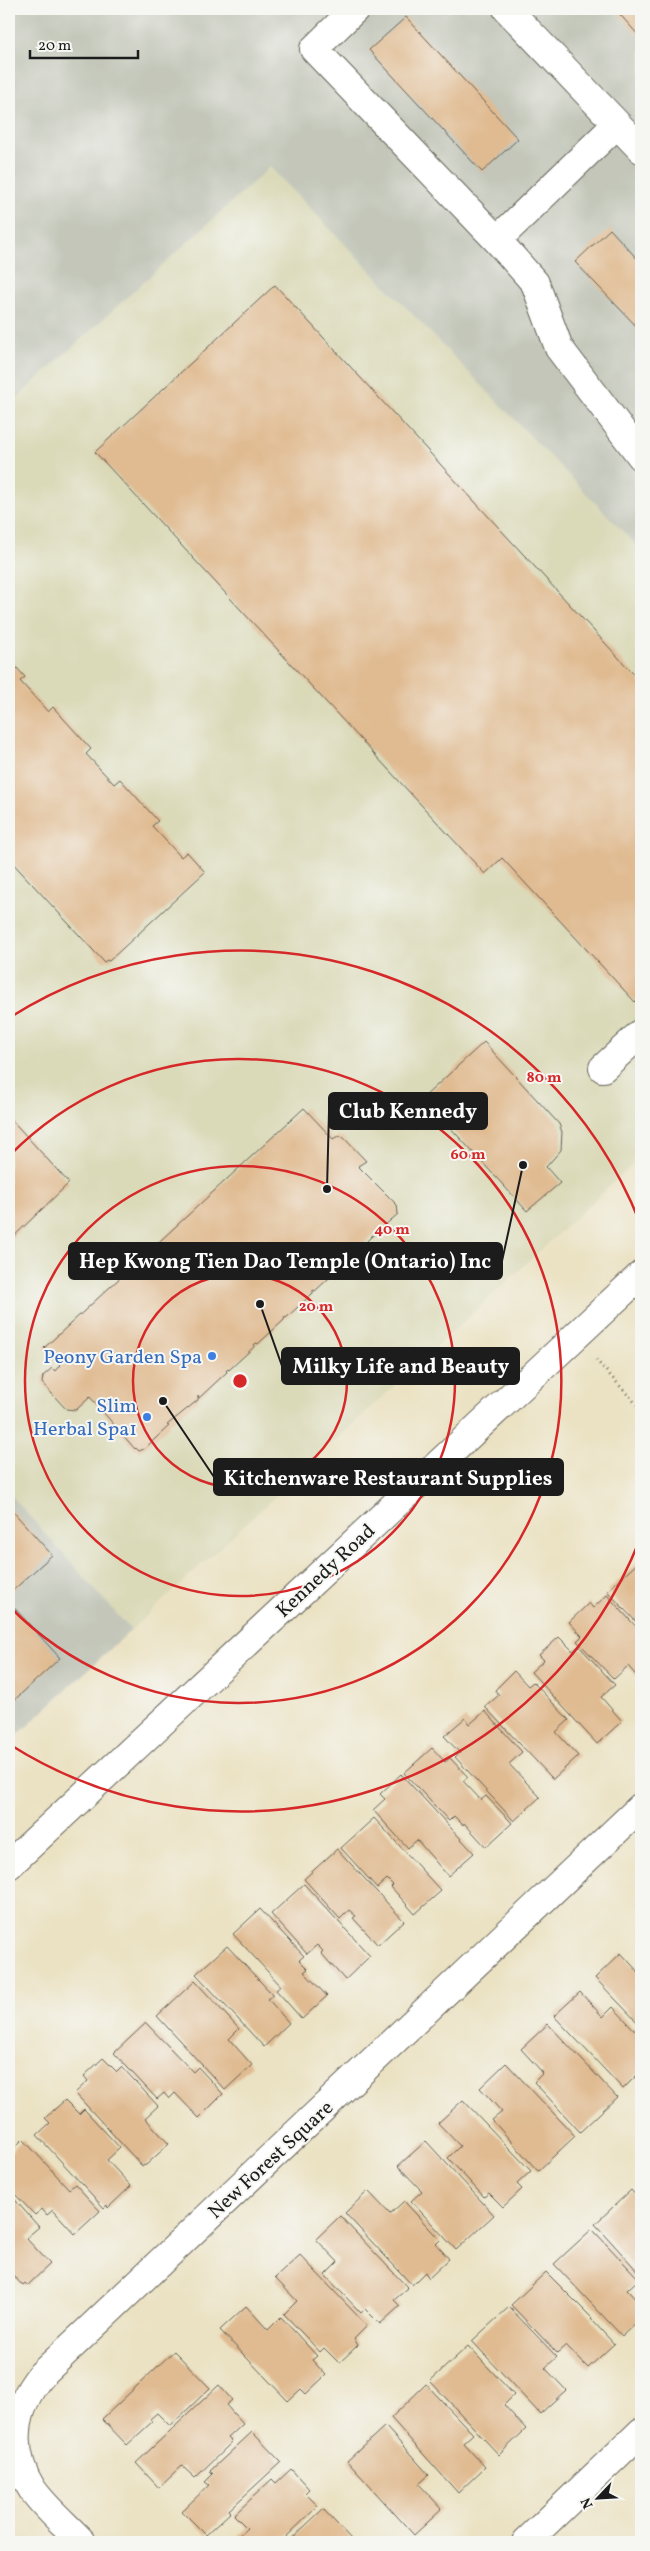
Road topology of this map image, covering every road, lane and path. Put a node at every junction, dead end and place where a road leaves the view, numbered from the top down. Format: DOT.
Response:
graph roads {
  1 [pos="355,9"];
  2 [pos="506,9"];
  3 [pos="617,124"];
  4 [pos="641,150"];
  5 [pos="498,240"];
  6 [pos="641,456"];
  7 [pos="641,1033"];
  8 [pos="603,1068"];
  9 [pos="641,1275"];
  10 [pos="574,1338"];
  11 [pos="641,1409"];
  12 [pos="641,1806"];
  13 [pos="9,1865"];
  14 [pos="641,2432"];
  15 [pos="82,2542"];
  16 [pos="526,2542"];
  1 -- 5 [label="street"];
  2 -- 3 [label="street"];
  3 -- 4 [label="street"];
  3 -- 5 [label="street"];
  5 -- 6 [label="street"];
  7 -- 8 [label="street"];
  9 -- 10 [label="street, Kennedy Road"];
  10 -- 11 [label="path"];
  10 -- 13 [label="street, Kennedy Road"];
  12 -- 15 [label="street, New Forest Square"];
  14 -- 16 [label="street"];
}
